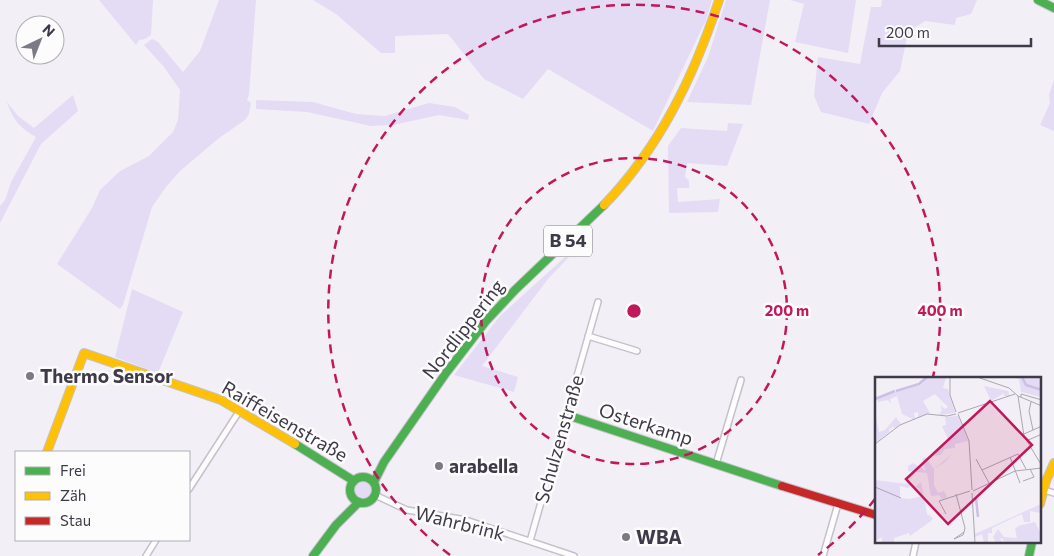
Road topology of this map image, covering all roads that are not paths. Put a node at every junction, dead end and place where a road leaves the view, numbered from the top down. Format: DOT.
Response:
graph roads {
  1 [pos="719,0"];
  2 [pos="1038,0"];
  3 [pos="1054,8"];
  4 [pos="598,302"];
  5 [pos="588,336"];
  6 [pos="637,351"];
  7 [pos="741,380"];
  8 [pos="240,410"];
  9 [pos="566,415"];
  10 [pos="47,451"];
  11 [pos="1054,463"];
  12 [pos="716,464"];
  13 [pos="370,480"];
  14 [pos="354,481"];
  15 [pos="190,487"];
  16 [pos="1044,490"];
  17 [pos="1054,493"];
  18 [pos="375,496"];
  19 [pos="1042,497"];
  20 [pos="356,499"];
  21 [pos="838,504"];
  22 [pos="875,515"];
  23 [pos="530,541"];
  24 [pos="154,542"];
  25 [pos="146,556"];
  26 [pos="313,556"];
  27 [pos="574,556"];
  28 [pos="823,556"];
  1 -- 13 [label="street, Nordlippering / B 54"];
  2 -- 3 [label="street"];
  4 -- 5 [label="street, Schulzenstraße"];
  5 -- 6 [label="street"];
  5 -- 9 [label="street, Schulzenstraße"];
  7 -- 12 [label="street"];
  8 -- 10 [label="street, Raiffeisenstraße"];
  8 -- 14 [label="street, Raiffeisenstraße"];
  8 -- 15 [label="street"];
  9 -- 12 [label="street, Osterkamp"];
  9 -- 23 [label="street, Schulzenstraße"];
  11 -- 16 [label="street"];
  12 -- 21 [label="street, Osterkamp"];
  13 -- 14 [label="street"];
  13 -- 18 [label="street"];
  14 -- 20 [label="street"];
  16 -- 17 [label="street"];
  16 -- 19 [label="street"];
  18 -- 20 [label="street"];
  18 -- 23 [label="street, Wahrbrink"];
  20 -- 26 [label="street"];
  21 -- 22 [label="street, Osterkamp"];
  21 -- 28 [label="street"];
  23 -- 27 [label="street, Wahrbrink"];
  24 -- 25 [label="street"];
}
